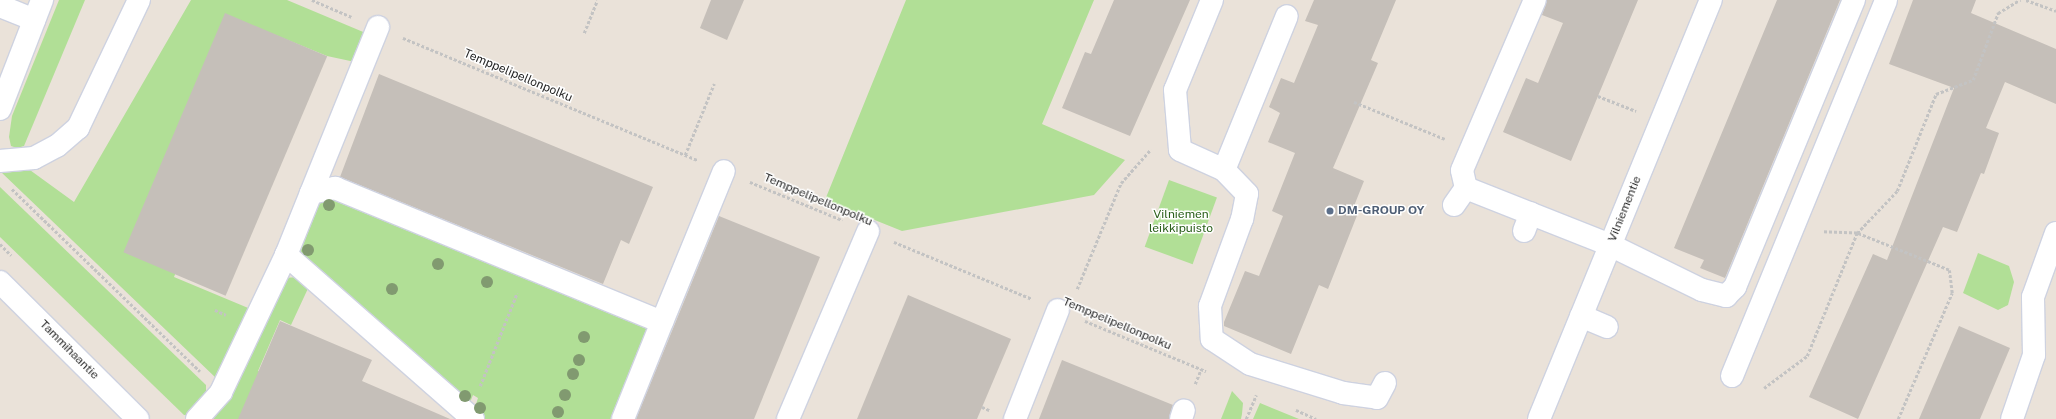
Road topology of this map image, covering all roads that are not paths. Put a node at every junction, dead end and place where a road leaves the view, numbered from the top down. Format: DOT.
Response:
graph roads {
  1 [pos="42,0"];
  2 [pos="139,0"];
  3 [pos="1212,0"];
  4 [pos="1535,0"];
  5 [pos="1711,0"];
  6 [pos="1854,0"];
  7 [pos="1886,0"];
  8 [pos="0,6"];
  9 [pos="1287,16"];
  10 [pos="34,20"];
  11 [pos="378,27"];
  12 [pos="0,109"];
  13 [pos="0,161"];
  14 [pos="1224,170"];
  15 [pos="724,171"];
  16 [pos="311,193"];
  17 [pos="868,231"];
  18 [pos="2056,233"];
  19 [pos="1610,245"];
  20 [pos="286,255"];
  21 [pos="0,282"];
  22 [pos="1062,311"];
  23 [pos="1581,316"];
  24 [pos="662,322"];
  25 [pos="1607,327"];
  26 [pos="1732,376"];
  27 [pos="1386,383"];
  28 [pos="471,417"];
  29 [pos="1544,418"];
  30 [pos="138,419"];
  31 [pos="197,419"];
  32 [pos="623,419"];
  33 [pos="788,419"];
  34 [pos="1015,419"];
  35 [pos="2012,419"];
  1 -- 10 [label="street"];
  2 -- 13 [label="street"];
  3 -- 14 [label="street"];
  4 -- 19 [label="street"];
  5 -- 19 [label="street, Vilniementie"];
  6 -- 19 [label="street"];
  7 -- 26 [label="street"];
  8 -- 10 [label="street"];
  9 -- 14 [label="street"];
  10 -- 12 [label="street"];
  11 -- 16 [label="street"];
  14 -- 27 [label="street"];
  15 -- 24 [label="street"];
  16 -- 20 [label="street"];
  16 -- 24 [label="street"];
  17 -- 33 [label="street"];
  18 -- 35 [label="street"];
  19 -- 23 [label="street, Vilniementie"];
  20 -- 28 [label="street"];
  20 -- 31 [label="street"];
  21 -- 30 [label="street, Tammihaantie"];
  22 -- 34 [label="street"];
  23 -- 25 [label="street"];
  23 -- 29 [label="street, Vilniementie"];
  24 -- 32 [label="street"];
}
